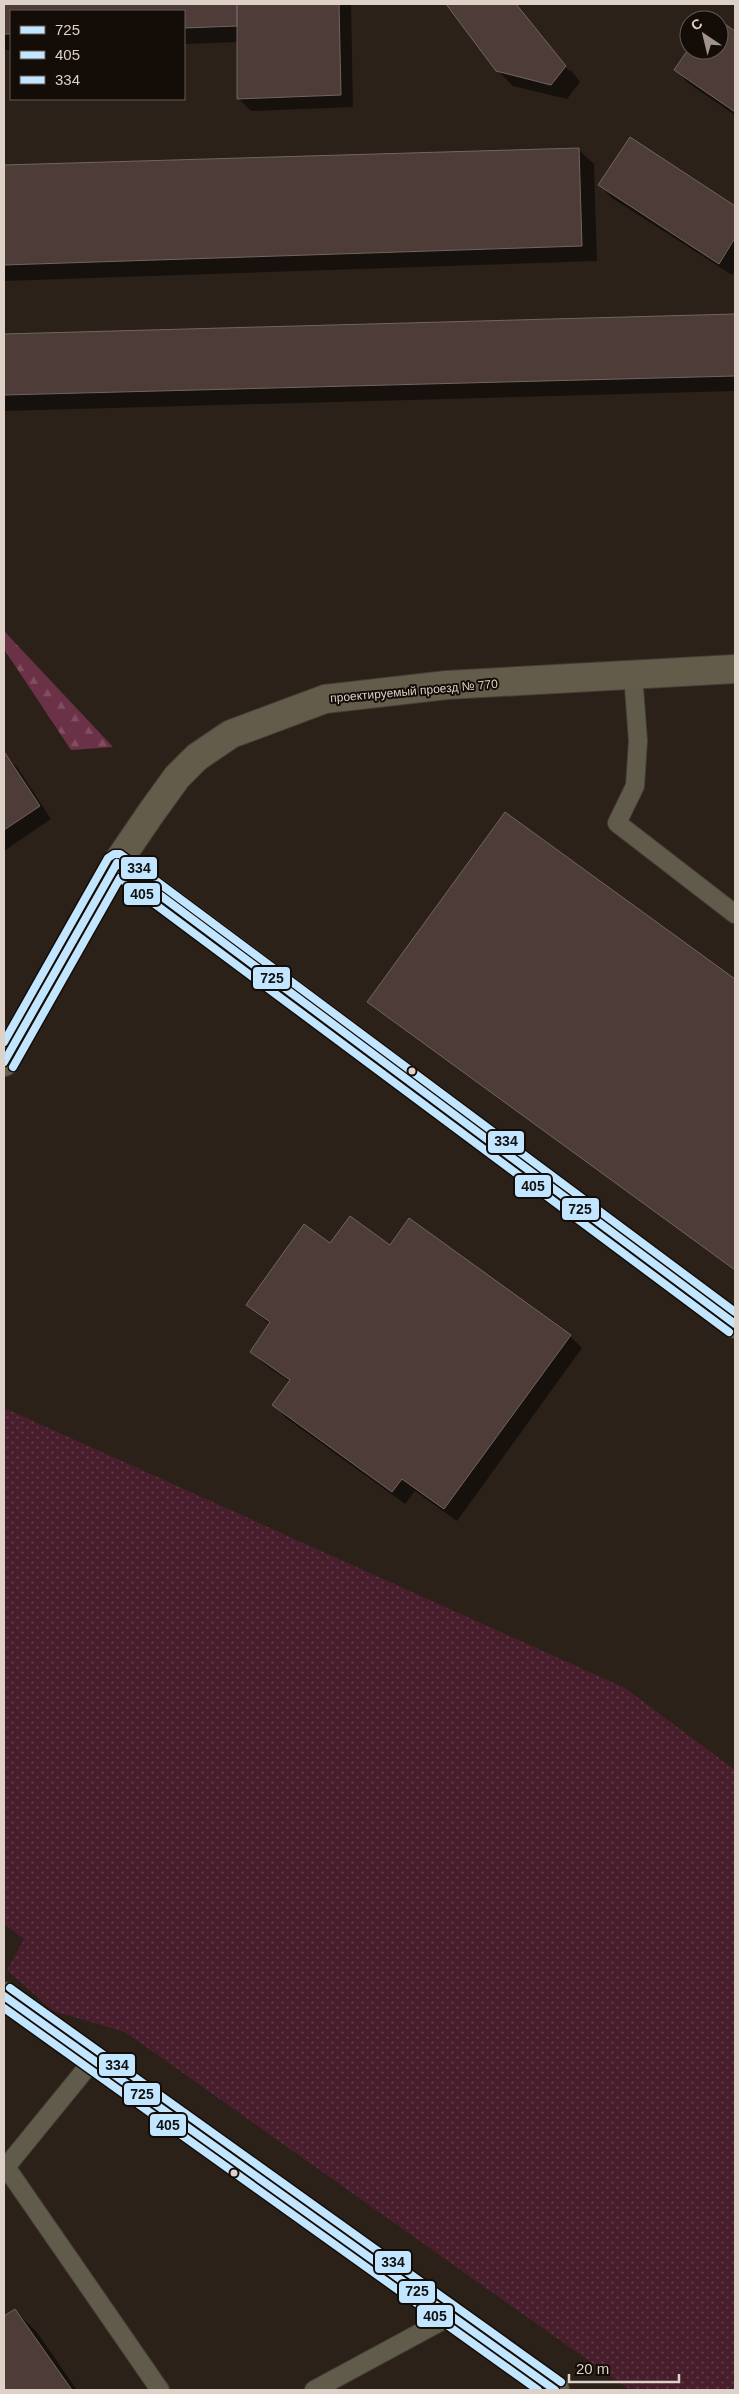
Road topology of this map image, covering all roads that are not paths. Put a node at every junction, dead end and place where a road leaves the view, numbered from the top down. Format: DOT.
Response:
graph roads {
  1 [pos="735,669"];
  2 [pos="633,674"];
  3 [pos="117,863"];
  4 [pos="735,914"];
  5 [pos="4,1062"];
  6 [pos="735,1324"];
  7 [pos="4,1996"];
  8 [pos="94,2059"];
  9 [pos="5,2171"];
  10 [pos="451,2316"];
  11 [pos="160,2390"];
  12 [pos="314,2390"];
  13 [pos="555,2390"];
  1 -- 2 [label="street, проектируемый проезд № 770"];
  2 -- 3 [label="street, проектируемый проезд № 770"];
  2 -- 4 [label="lane"];
  3 -- 5 [label="street, проектируемый проезд № 770"];
  3 -- 6 [label="street"];
  7 -- 8 [label="street"];
  8 -- 9 [label="lane"];
  8 -- 10 [label="street"];
  9 -- 11 [label="lane"];
  10 -- 12 [label="lane"];
  10 -- 13 [label="street"];
}
